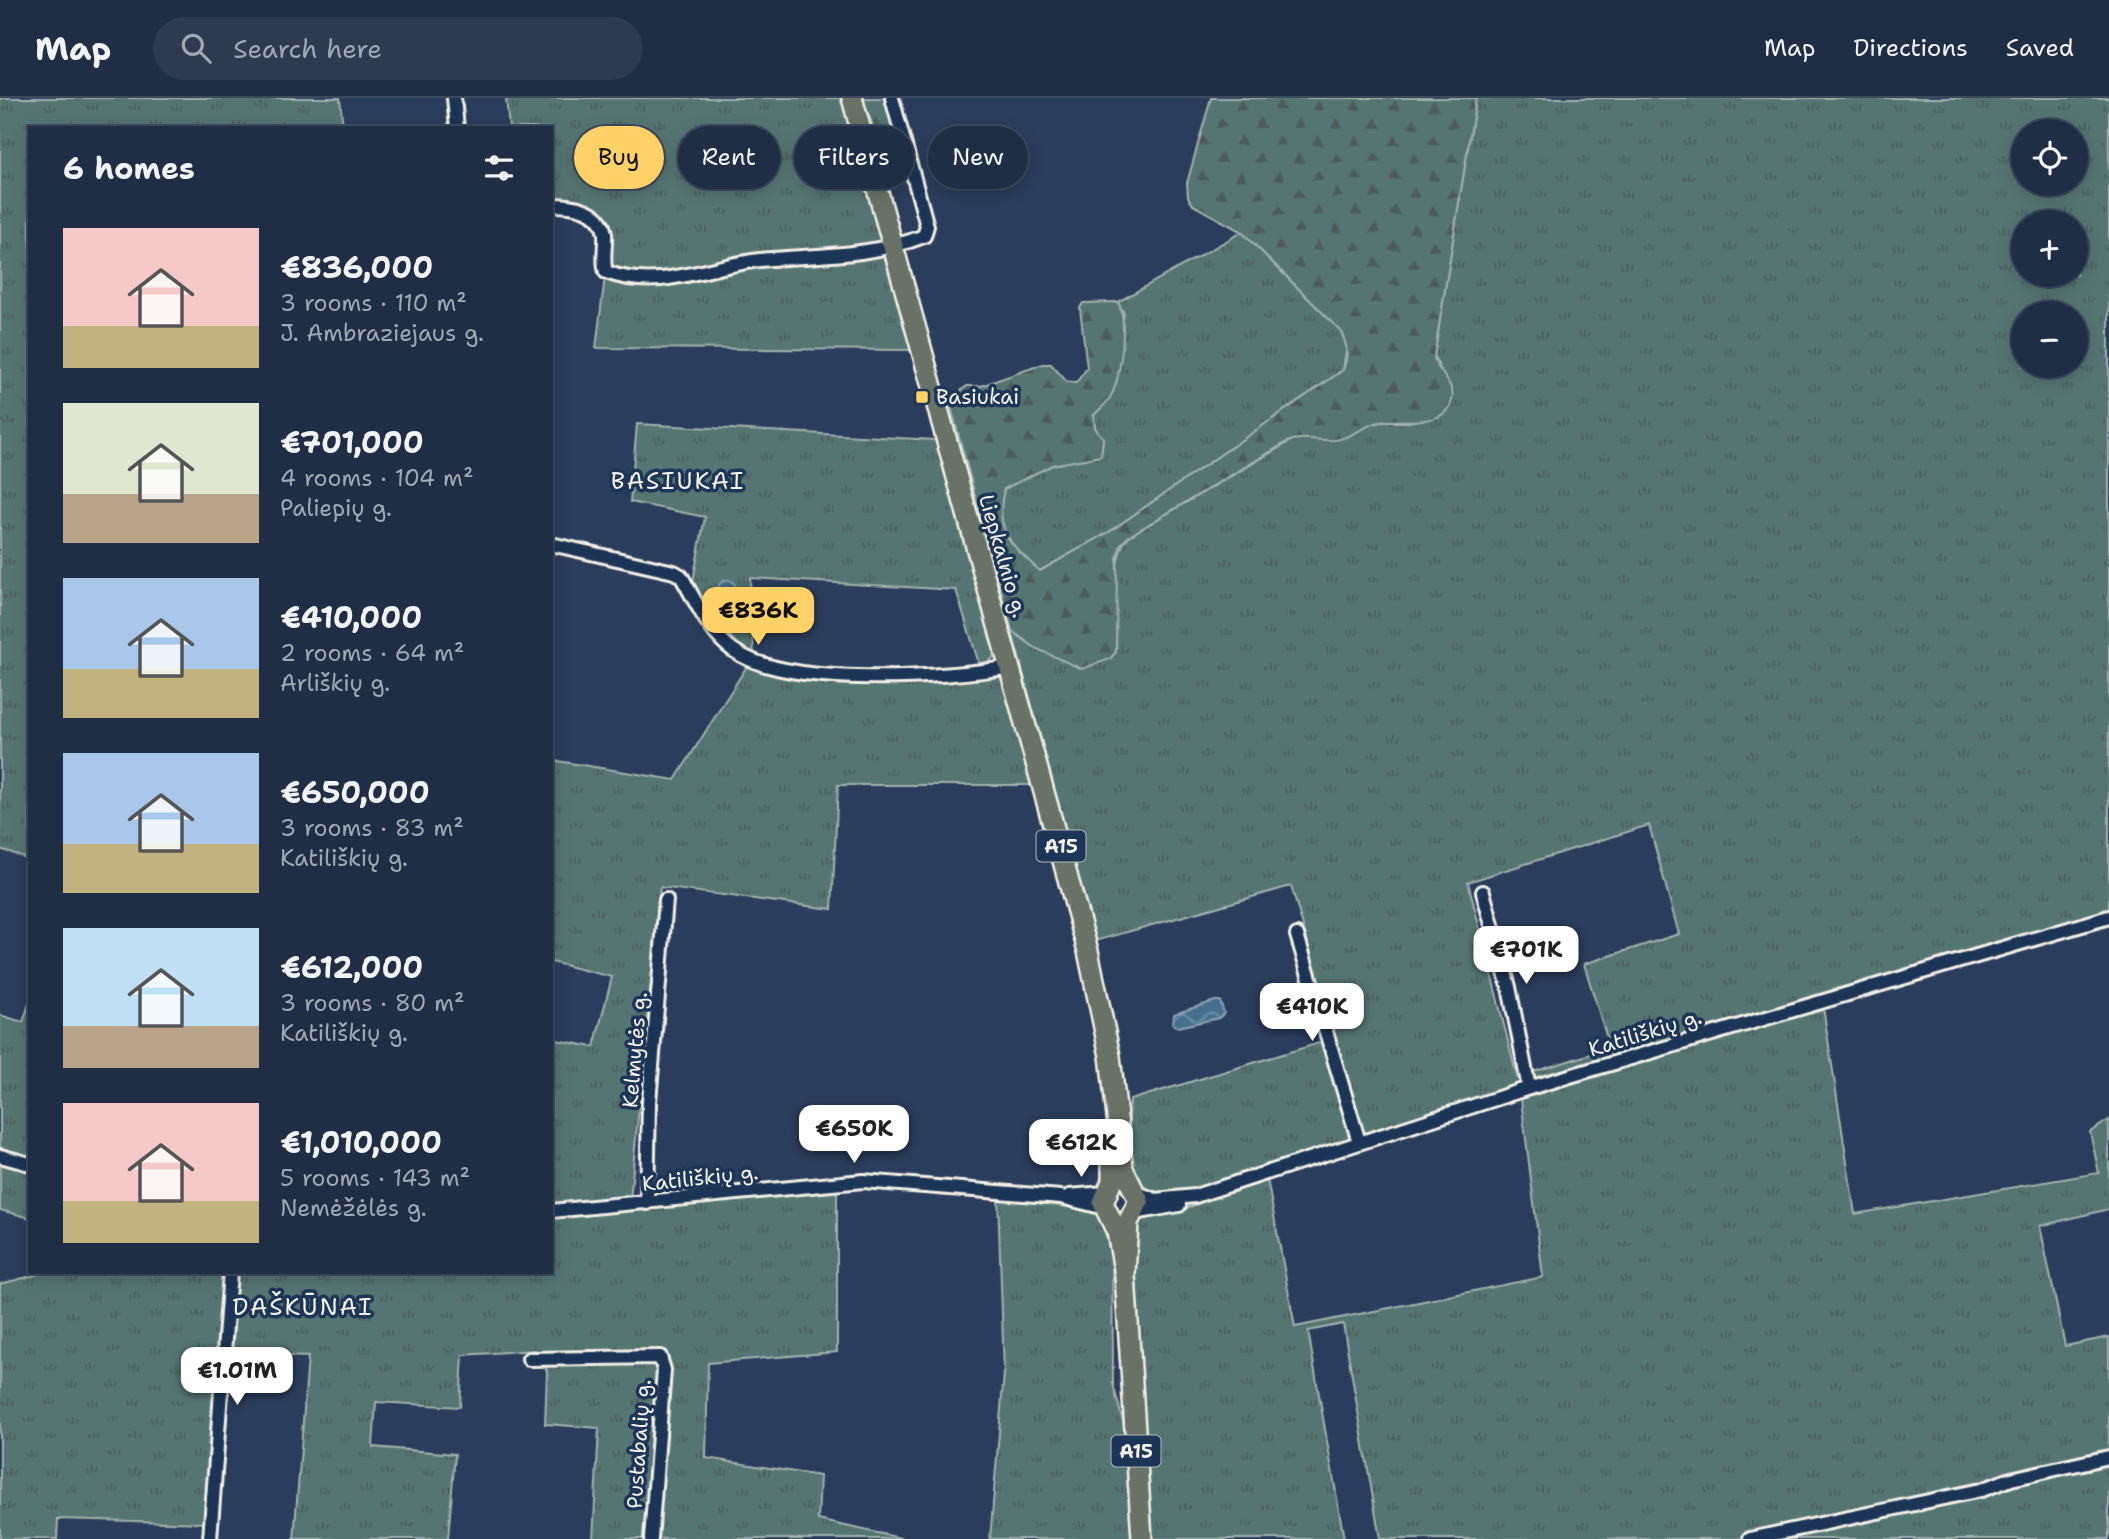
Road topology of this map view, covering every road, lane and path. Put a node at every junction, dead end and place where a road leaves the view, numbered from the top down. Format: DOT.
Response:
graph roads {
  1 [pos="454,98"];
  2 [pos="852,98"];
  3 [pos="891,98"];
  4 [pos="457,126"];
  5 [pos="553,205"];
  6 [pos="894,248"];
  7 [pos="553,544"];
  8 [pos="1011,667"];
  9 [pos="1483,892"];
  10 [pos="666,900"];
  11 [pos="2109,917"];
  12 [pos="1297,935"];
  13 [pos="1529,1088"];
  14 [pos="1359,1142"];
  15 [pos="0,1156"];
  16 [pos="28,1163"];
  17 [pos="1195,1196"];
  18 [pos="1120,1201"];
  19 [pos="647,1203"];
  20 [pos="553,1210"];
  21 [pos="230,1274"];
  22 [pos="529,1359"];
  23 [pos="2109,1457"];
  24 [pos="210,1539"];
  25 [pos="651,1539"];
  26 [pos="1142,1539"];
  27 [pos="1751,1539"];
  1 -- 4 [label="street"];
  2 -- 6 [label="highway, Liepkalnio g. / A15"];
  3 -- 6 [label="street"];
  5 -- 6 [label="street"];
  6 -- 8 [label="highway, Liepkalnio g. / A15"];
  7 -- 8 [label="street"];
  8 -- 18 [label="highway, Liepkalnio g. / A15"];
  9 -- 13 [label="street"];
  10 -- 19 [label="street, Kelmytės g."];
  11 -- 13 [label="street, Katiliškių g."];
  12 -- 14 [label="street"];
  13 -- 14 [label="street, Katiliškių g."];
  14 -- 17 [label="street, Katiliškių g."];
  15 -- 16 [label="street"];
  17 -- 18 [label="street, Katiliškių g."];
  17 -- 18 [label="street, Katiliškių g."];
  18 -- 19 [label="street, Katiliškių g."];
  18 -- 26 [label="highway, Liepkalnio g. / A15"];
  19 -- 20 [label="street, Katiliškių g."];
  21 -- 24 [label="street"];
  22 -- 25 [label="street, Pustabalių g."];
  23 -- 27 [label="street"];
}
